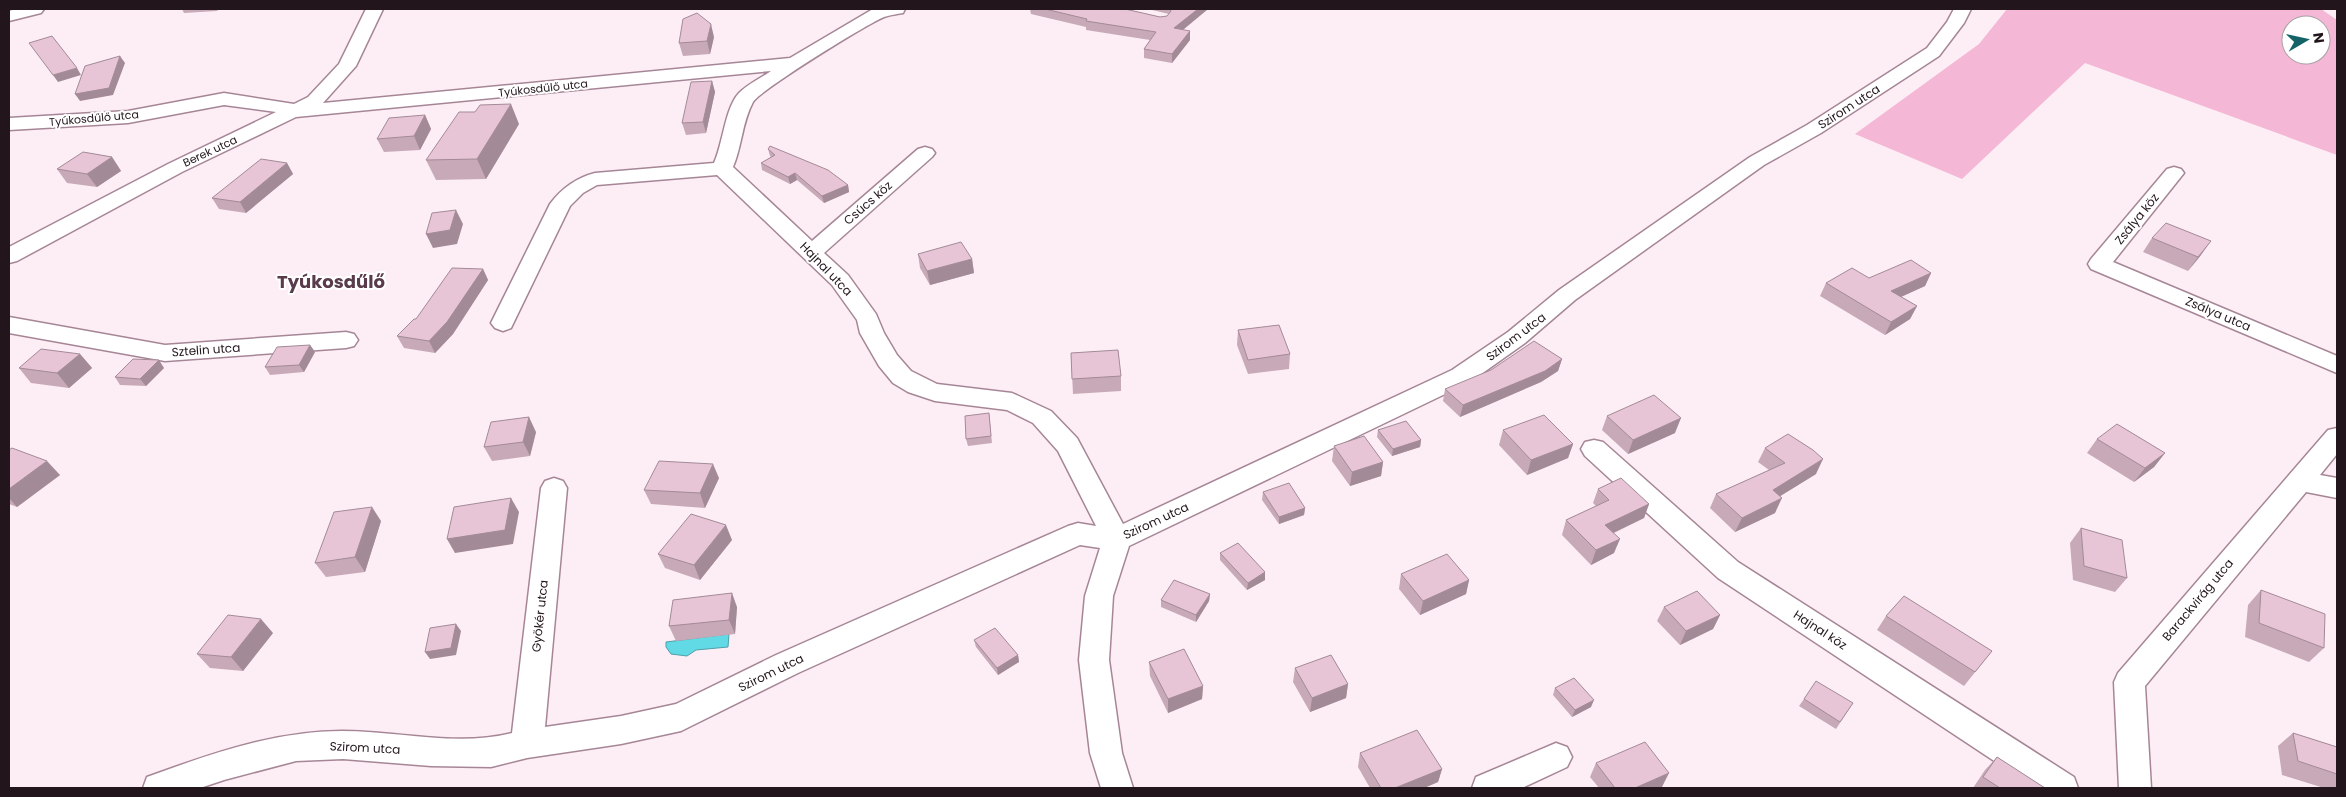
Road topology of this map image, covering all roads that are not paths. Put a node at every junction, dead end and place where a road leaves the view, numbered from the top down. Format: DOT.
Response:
graph roads {
  1 [pos="34,9"];
  2 [pos="374,9"];
  3 [pos="897,9"];
  4 [pos="1962,9"];
  5 [pos="880,11"];
  6 [pos="9,16"];
  7 [pos="794,63"];
  8 [pos="295,111"];
  9 [pos="9,124"];
  10 [pos="925,153"];
  11 [pos="722,168"];
  12 [pos="2174,173"];
  13 [pos="811,253"];
  14 [pos="9,256"];
  15 [pos="2099,264"];
  16 [pos="502,323"];
  17 [pos="9,325"];
  18 [pos="346,340"];
  19 [pos="2337,365"];
  20 [pos="2337,437"];
  21 [pos="1594,450"];
  22 [pos="2300,482"];
  23 [pos="554,488"];
  24 [pos="2337,488"];
  25 [pos="1117,539"];
  26 [pos="527,744"];
  27 [pos="1556,757"];
  28 [pos="159,788"];
  29 [pos="1117,788"];
  30 [pos="1488,788"];
  31 [pos="2062,788"];
  32 [pos="2134,788"];
  1 -- 6 [label="street"];
  2 -- 8 [label="street, Berek utca"];
  3 -- 5 [label="street"];
  4 -- 25 [label="street, Szirom utca"];
  5 -- 7 [label="street"];
  7 -- 8 [label="street, Tyúkosdűlő utca"];
  7 -- 11 [label="street"];
  8 -- 9 [label="street, Tyúkosdűlő utca"];
  8 -- 14 [label="street, Berek utca"];
  10 -- 13 [label="street, Csúcs köz"];
  11 -- 13 [label="street, Hajnal utca"];
  11 -- 16 [label="street"];
  12 -- 15 [label="street, Zsálya köz"];
  13 -- 25 [label="street, Hajnal utca"];
  15 -- 19 [label="street, Zsálya utca"];
  17 -- 18 [label="street, Sztelin utca"];
  20 -- 22 [label="street, Barackvirág utca"];
  21 -- 31 [label="street, Hajnal köz"];
  22 -- 24 [label="street"];
  22 -- 32 [label="street, Barackvirág utca"];
  23 -- 26 [label="street, Gyökér utca"];
  25 -- 26 [label="street, Szirom utca"];
  25 -- 29 [label="street"];
  26 -- 28 [label="street, Szirom utca"];
  27 -- 30 [label="street"];
}
